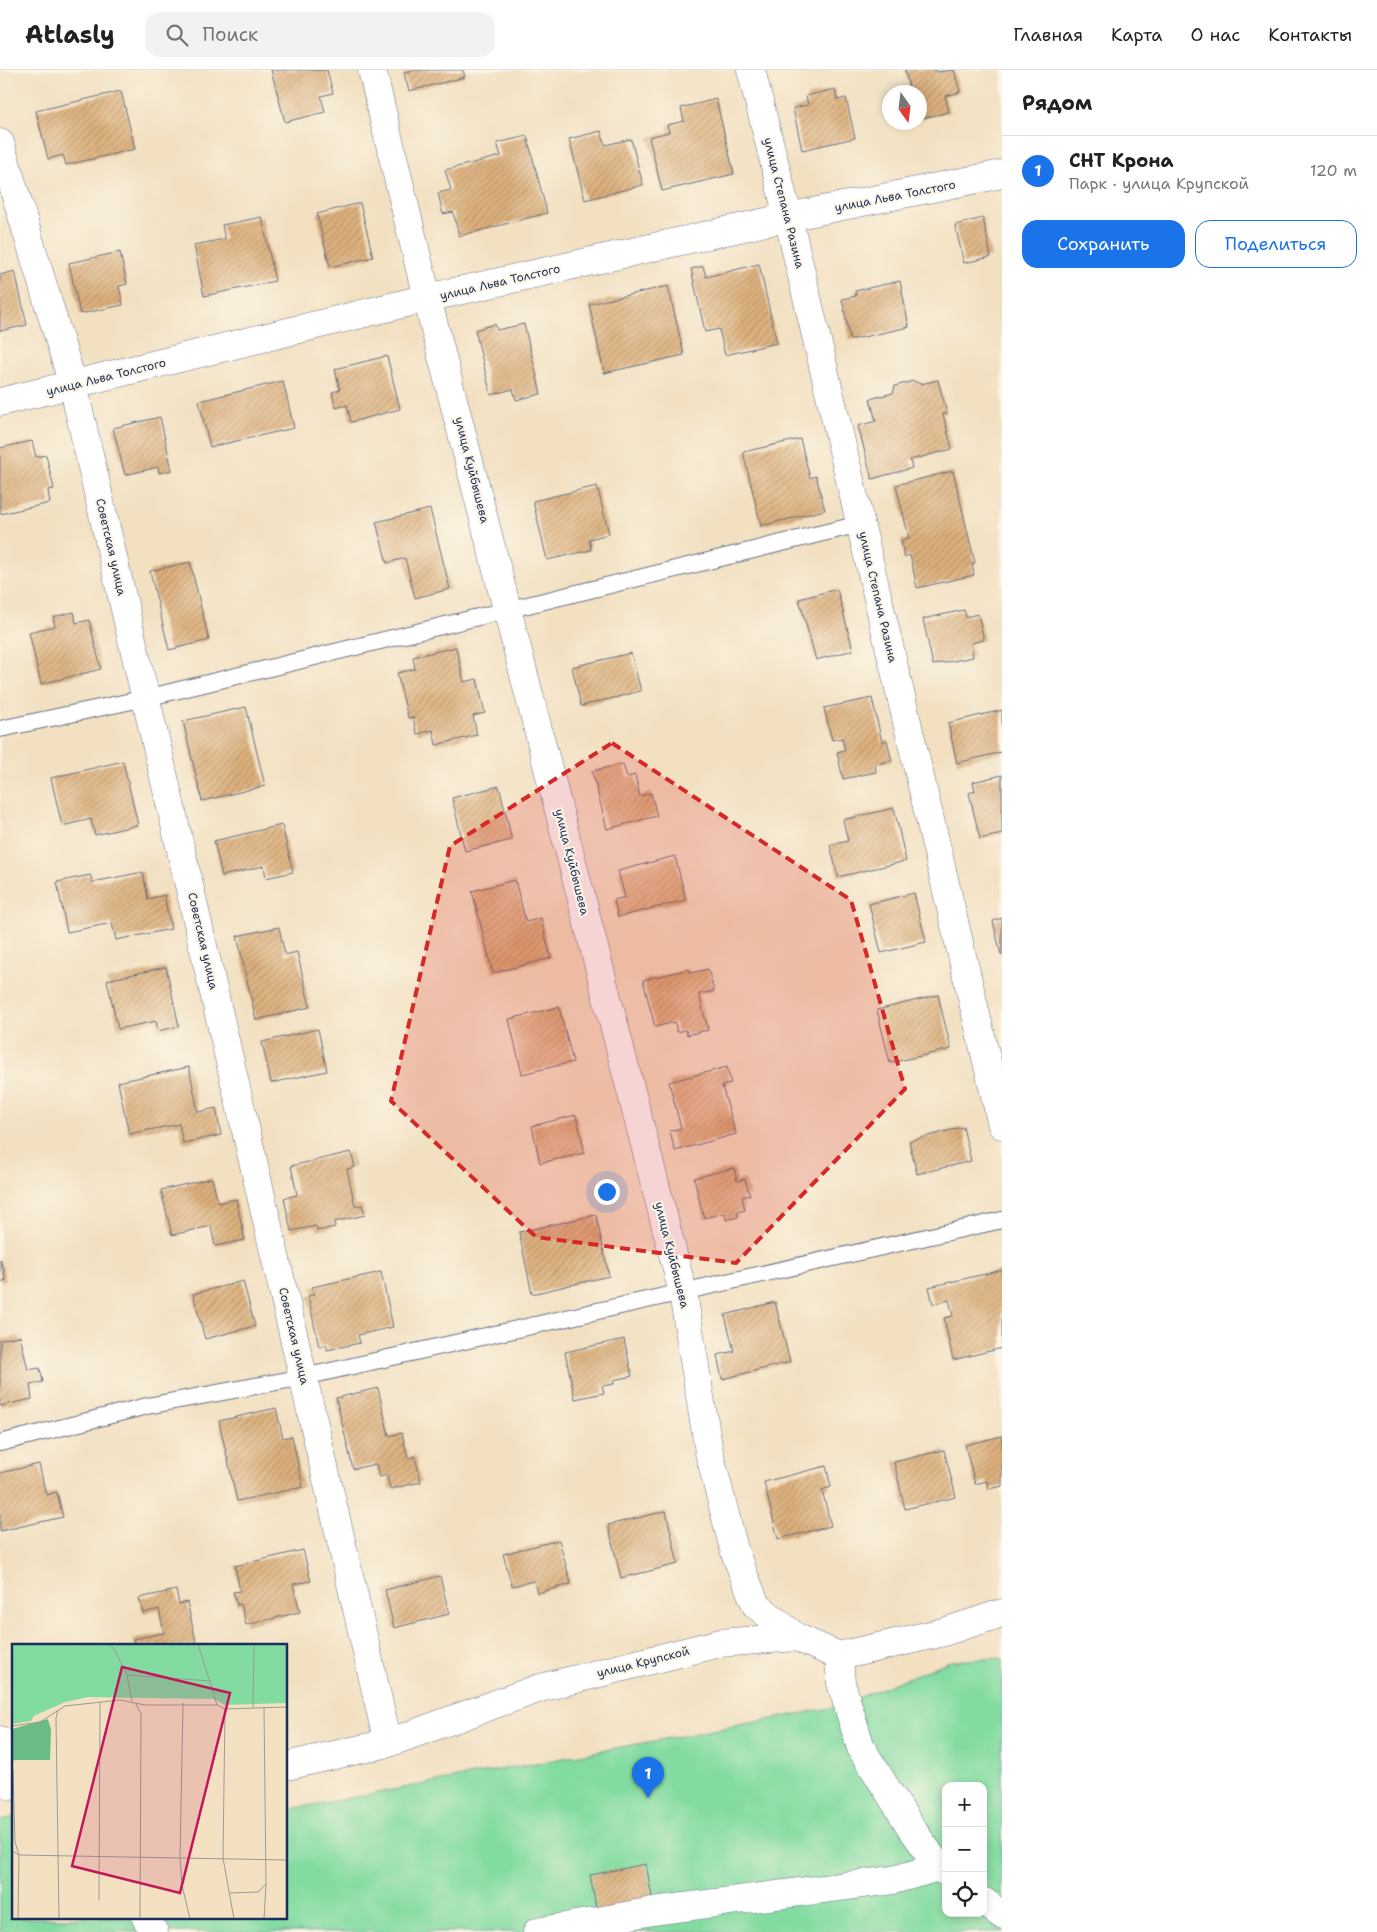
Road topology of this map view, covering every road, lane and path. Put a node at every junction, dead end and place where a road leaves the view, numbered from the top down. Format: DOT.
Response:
graph roads {
  1 [pos="372,70"];
  2 [pos="751,70"];
  3 [pos="0,143"];
  4 [pos="1002,174"];
  5 [pos="788,217"];
  6 [pos="428,298"];
  7 [pos="73,385"];
  8 [pos="0,402"];
  9 [pos="860,524"];
  10 [pos="508,610"];
  11 [pos="146,698"];
  12 [pos="0,729"];
  13 [pos="1002,1125"];
  14 [pos="1002,1220"];
  15 [pos="683,1293"];
  16 [pos="304,1377"];
  17 [pos="0,1443"];
  18 [pos="1002,1613"];
  19 [pos="796,1636"];
  20 [pos="839,1656"];
  21 [pos="0,1740"];
  22 [pos="388,1744"];
  23 [pos="288,1766"];
  24 [pos="8,1788"];
  25 [pos="942,1869"];
  26 [pos="987,1904"];
  27 [pos="1002,1915"];
  28 [pos="147,1920"];
  29 [pos="154,1932"];
  30 [pos="537,1932"];
  1 -- 6 [label="street, улица Куйбышева"];
  2 -- 5 [label="street, улица Степана Разина"];
  3 -- 7 [label="street, Советская улица"];
  4 -- 5 [label="street, улица Льва Толстого"];
  5 -- 6 [label="street, улица Льва Толстого"];
  5 -- 9 [label="street, улица Степана Разина"];
  6 -- 7 [label="street, улица Льва Толстого"];
  6 -- 10 [label="street, улица Куйбышева"];
  7 -- 8 [label="street, улица Льва Толстого"];
  7 -- 11 [label="street, Советская улица"];
  9 -- 10 [label="lane"];
  9 -- 13 [label="street, улица Степана Разина"];
  10 -- 11 [label="lane"];
  10 -- 15 [label="street, улица Куйбышева"];
  11 -- 12 [label="lane"];
  11 -- 16 [label="street, Советская улица"];
  14 -- 15 [label="lane"];
  15 -- 16 [label="lane"];
  15 -- 19 [label="street, улица Куйбышева"];
  16 -- 17 [label="lane"];
  16 -- 22 [label="street, Советская улица"];
  18 -- 20 [label="street"];
  19 -- 20 [label="street"];
  19 -- 22 [label="street, улица Крупской"];
  20 -- 25 [label="street"];
  21 -- 24 [label="street"];
  22 -- 23 [label="street, улица Крупской"];
  25 -- 30 [label="street"];
  26 -- 27 [label="street"];
  28 -- 29 [label="street"];
}
